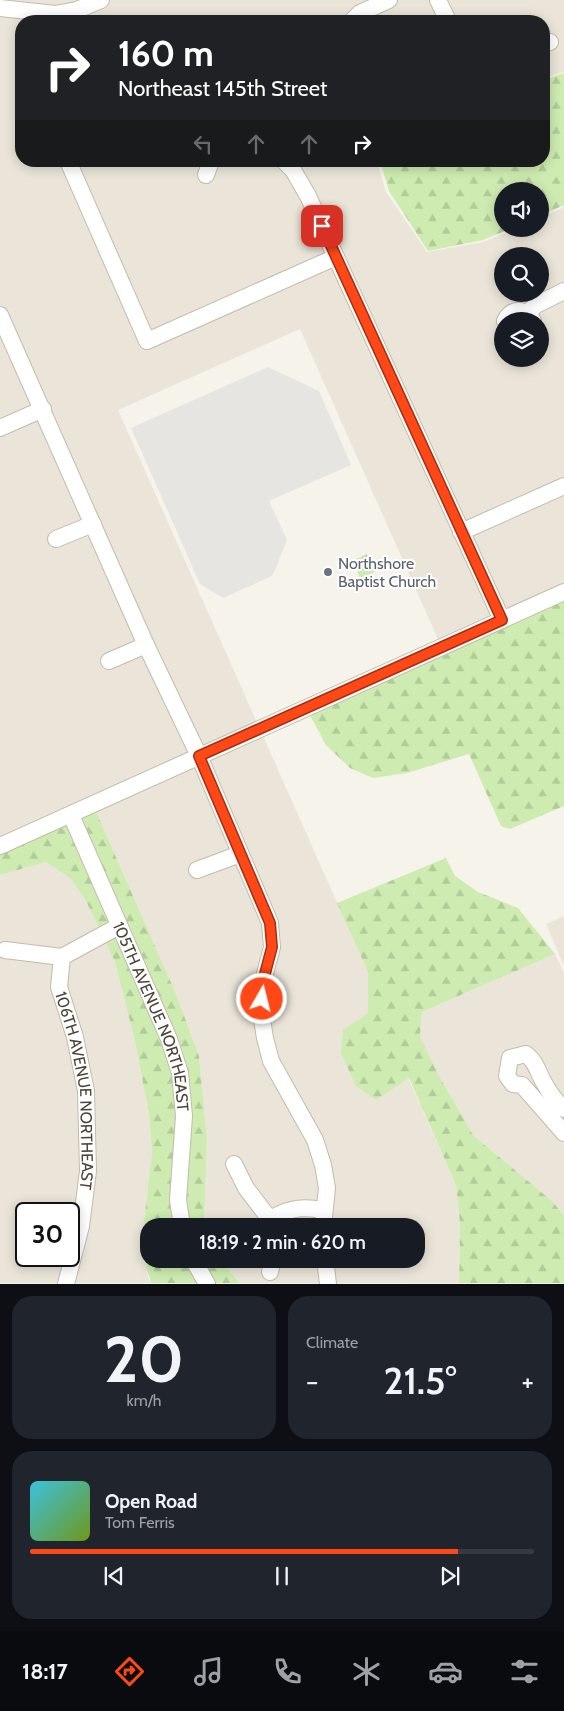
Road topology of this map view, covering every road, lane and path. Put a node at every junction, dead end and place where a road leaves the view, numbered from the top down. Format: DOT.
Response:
graph roads {
  1 [pos="101,0"];
  2 [pos="389,0"];
  3 [pos="438,0"];
  4 [pos="0,8"];
  5 [pos="358,15"];
  6 [pos="445,15"];
  7 [pos="71,167"];
  8 [pos="290,167"];
  9 [pos="336,257"];
  10 [pos="564,292"];
  11 [pos="532,312"];
  12 [pos="0,315"];
  13 [pos="43,409"];
  14 [pos="0,428"];
  15 [pos="564,486"];
  16 [pos="93,524"];
  17 [pos="461,532"];
  18 [pos="56,539"];
  19 [pos="564,592"];
  20 [pos="502,620"];
  21 [pos="146,645"];
  22 [pos="109,661"];
  23 [pos="199,756"];
  24 [pos="72,815"];
  25 [pos="0,846"];
  26 [pos="240,854"];
  27 [pos="197,870"];
  28 [pos="120,926"];
  29 [pos="5,950"];
  30 [pos="62,957"];
  31 [pos="564,1109"];
  32 [pos="564,1133"];
  33 [pos="234,1164"];
  34 [pos="181,1218"];
  35 [pos="269,1218"];
  36 [pos="274,1218"];
  37 [pos="323,1218"];
  38 [pos="198,1268"];
  39 [pos="326,1268"];
  40 [pos="66,1284"];
  41 [pos="207,1284"];
  42 [pos="328,1284"];
  1 -- 4 [label="street"];
  2 -- 5 [label="street"];
  3 -- 6 [label="street"];
  7 -- 9 [label="street"];
  8 -- 9 [label="street"];
  9 -- 17 [label="street"];
  10 -- 11 [label="street"];
  12 -- 13 [label="street"];
  13 -- 14 [label="street"];
  13 -- 16 [label="street"];
  15 -- 17 [label="street"];
  16 -- 18 [label="street"];
  16 -- 21 [label="street"];
  17 -- 20 [label="street"];
  19 -- 20 [label="street"];
  20 -- 23 [label="street"];
  21 -- 22 [label="street"];
  21 -- 23 [label="street"];
  23 -- 24 [label="street"];
  23 -- 26 [label="street"];
  24 -- 25 [label="street"];
  24 -- 28 [label="street, 105TH AVENUE NORTHEAST"];
  26 -- 27 [label="street"];
  26 -- 37 [label="street"];
  28 -- 30 [label="street"];
  28 -- 34 [label="street, 105TH AVENUE NORTHEAST"];
  29 -- 30 [label="street"];
  30 -- 40 [label="street, 106TH AVENUE NORTHEAST"];
  31 -- 32 [label="street"];
  33 -- 35 [label="street"];
  36 -- 37 [label="street"];
  38 -- 41 [label="street"];
  39 -- 42 [label="street"];
}
